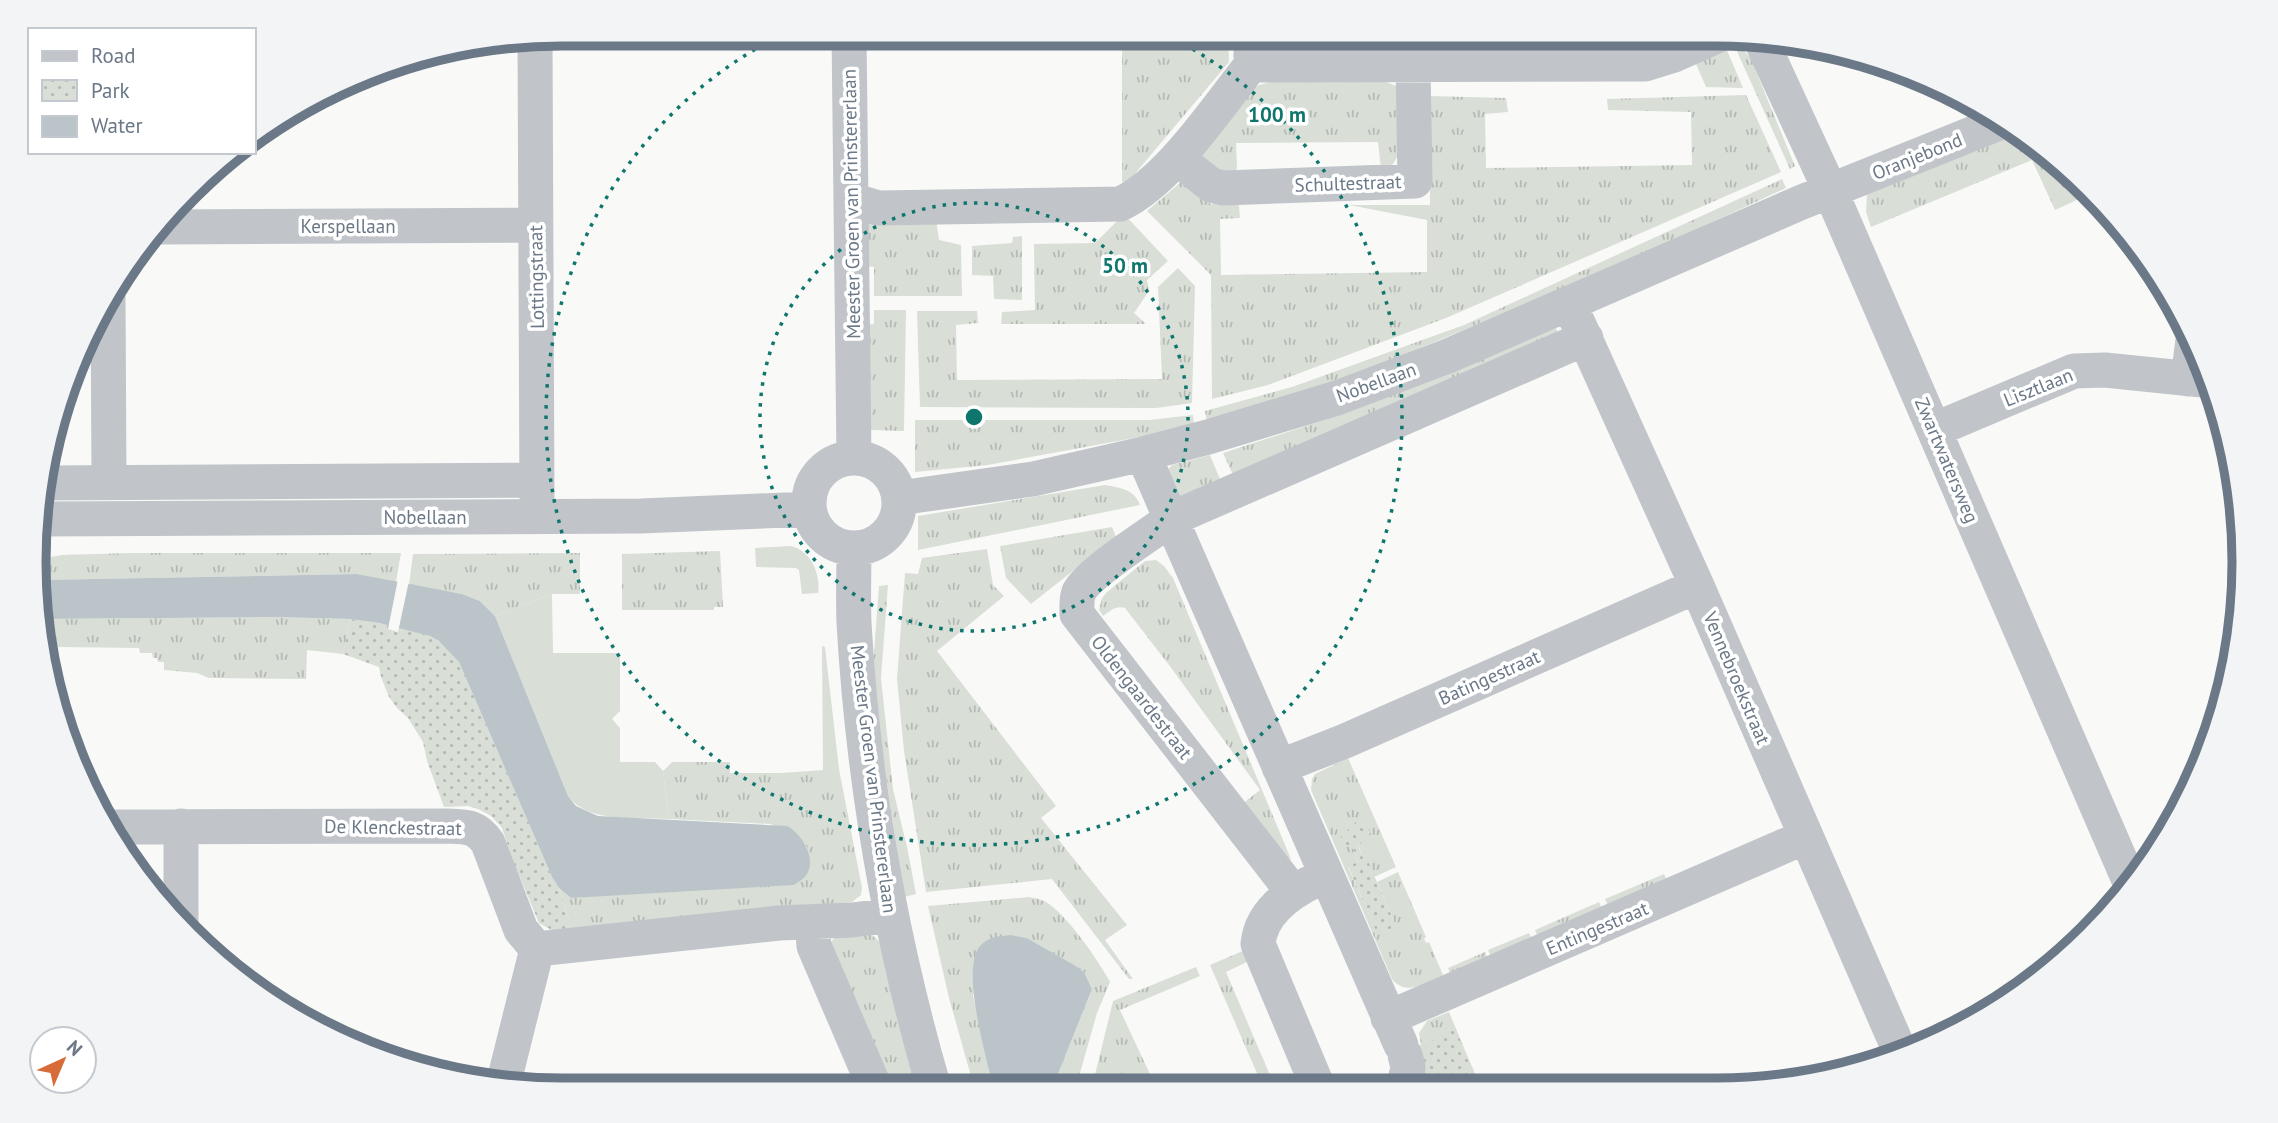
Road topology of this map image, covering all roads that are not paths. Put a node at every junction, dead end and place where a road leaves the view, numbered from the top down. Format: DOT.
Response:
graph roads {
  1 [pos="849,46"];
  2 [pos="1694,46"];
  3 [pos="535,47"];
  4 [pos="1765,48"];
  5 [pos="1251,50"];
  6 [pos="1413,66"];
  7 [pos="1992,126"];
  8 [pos="1177,158"];
  9 [pos="1830,190"];
  10 [pos="852,200"];
  11 [pos="535,225"];
  12 [pos="169,227"];
  13 [pos="1569,303"];
  14 [pos="108,316"];
  15 [pos="1586,338"];
  16 [pos="2199,380"];
  17 [pos="1934,430"];
  18 [pos="1143,454"];
  19 [pos="854,458"];
  20 [pos="536,480"];
  21 [pos="109,482"];
  22 [pos="52,483"];
  23 [pos="898,498"];
  24 [pos="809,509"];
  25 [pos="537,517"];
  26 [pos="48,519"];
  27 [pos="1171,519"];
  28 [pos="854,549"];
  29 [pos="1697,586"];
  30 [pos="1279,767"];
  31 [pos="181,826"];
  32 [pos="120,827"];
  33 [pos="1805,837"];
  34 [pos="2127,875"];
  35 [pos="1327,876"];
  36 [pos="1292,891"];
  37 [pos="181,909"];
  38 [pos="891,915"];
  39 [pos="812,923"];
  40 [pos="537,949"];
  41 [pos="1897,1044"];
  42 [pos="1399,1051"];
  43 [pos="506,1074"];
  44 [pos="871,1078"];
  45 [pos="932,1078"];
  46 [pos="1314,1078"];
  1 -- 10 [label="street, Meester Groen van Prinstererlaan"];
  2 -- 6 [label="street"];
  3 -- 11 [label="street, Lottingstraat"];
  4 -- 9 [label="street, Zwartwatersweg"];
  5 -- 6 [label="street"];
  5 -- 8 [label="street"];
  6 -- 8 [label="street, Schultestraat"];
  7 -- 9 [label="street, Oranjebond"];
  8 -- 10 [label="street"];
  9 -- 13 [label="street, Nobellaan"];
  9 -- 17 [label="street, Zwartwatersweg"];
  10 -- 19 [label="street, Meester Groen van Prinstererlaan"];
  11 -- 12 [label="street, Kerspellaan"];
  11 -- 20 [label="street, Lottingstraat"];
  13 -- 15 [label="street, Vennebroekstraat"];
  13 -- 18 [label="street, Nobellaan"];
  14 -- 21 [label="street"];
  15 -- 27 [label="street"];
  15 -- 29 [label="street, Vennebroekstraat"];
  16 -- 17 [label="street, Lisztlaan"];
  17 -- 34 [label="street, Zwartwatersweg"];
  18 -- 23 [label="street, Nobellaan"];
  18 -- 27 [label="street"];
  19 -- 23 [label="street"];
  19 -- 24 [label="street"];
  20 -- 21 [label="street, Nobellaan"];
  20 -- 25 [label="street, Lottingstraat"];
  21 -- 22 [label="street, Nobellaan"];
  23 -- 28 [label="street"];
  24 -- 25 [label="street, Nobellaan"];
  24 -- 28 [label="street"];
  25 -- 26 [label="street, Nobellaan"];
  27 -- 30 [label="street"];
  27 -- 36 [label="street, Oldengaardestraat"];
  28 -- 38 [label="street, Meester Groen van Prinstererlaan"];
  29 -- 30 [label="street, Batingestraat"];
  29 -- 33 [label="street, Vennebroekstraat"];
  30 -- 35 [label="street"];
  31 -- 32 [label="street, De Klenckestraat"];
  31 -- 37 [label="street"];
  31 -- 40 [label="street, De Klenckestraat"];
  33 -- 41 [label="street, Vennebroekstraat"];
  33 -- 42 [label="street, Entingestraat"];
  35 -- 36 [label="street"];
  35 -- 42 [label="street"];
  36 -- 46 [label="street"];
  38 -- 39 [label="street"];
  38 -- 45 [label="street, Meester Groen van Prinstererlaan"];
  39 -- 40 [label="street"];
  39 -- 44 [label="street"];
  40 -- 43 [label="street"];
}
